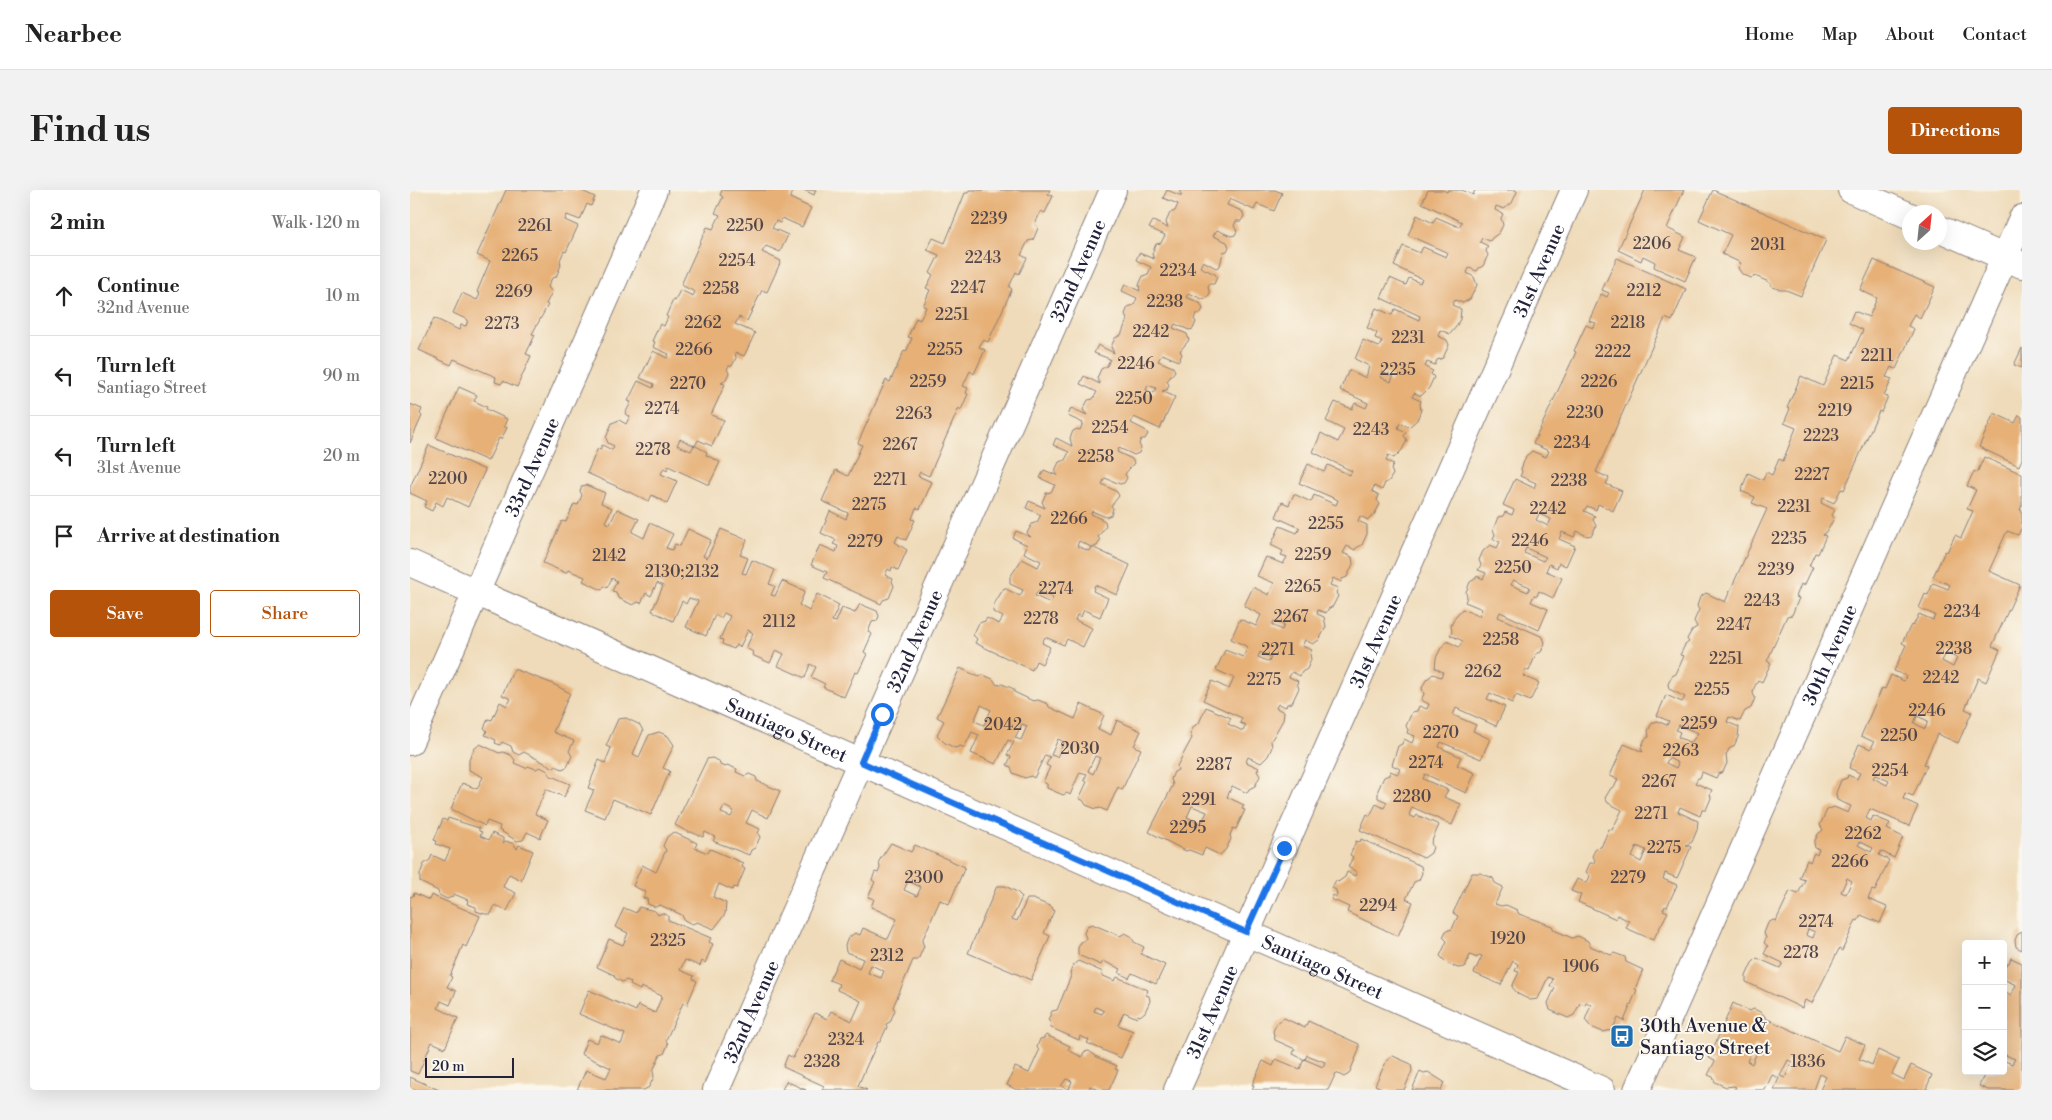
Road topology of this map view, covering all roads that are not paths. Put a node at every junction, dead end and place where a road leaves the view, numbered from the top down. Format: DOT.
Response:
graph roads {
  1 [pos="654,190"];
  2 [pos="1113,190"];
  3 [pos="1574,190"];
  4 [pos="1851,190"];
  5 [pos="1902,212"];
  6 [pos="2022,218"];
  7 [pos="1947,232"];
  8 [pos="2013,261"];
  9 [pos="410,563"];
  10 [pos="476,592"];
  11 [pos="410,742"];
  12 [pos="861,762"];
  13 [pos="1246,932"];
  14 [pos="716,1090"];
  15 [pos="1177,1090"];
  16 [pos="1602,1090"];
  17 [pos="1637,1090"];
  1 -- 10 [label="street, 33rd Avenue"];
  2 -- 12 [label="street, 32nd Avenue"];
  3 -- 13 [label="street, 31st Avenue"];
  4 -- 5 [label="street"];
  6 -- 8 [label="street, 30th Avenue"];
  7 -- 8 [label="street"];
  8 -- 17 [label="street, 30th Avenue"];
  9 -- 10 [label="street, Santiago Street"];
  10 -- 11 [label="street, 33rd Avenue"];
  10 -- 12 [label="street, Santiago Street"];
  12 -- 13 [label="street, Santiago Street"];
  12 -- 14 [label="street, 32nd Avenue"];
  13 -- 15 [label="street, 31st Avenue"];
  13 -- 16 [label="street, Santiago Street"];
}
